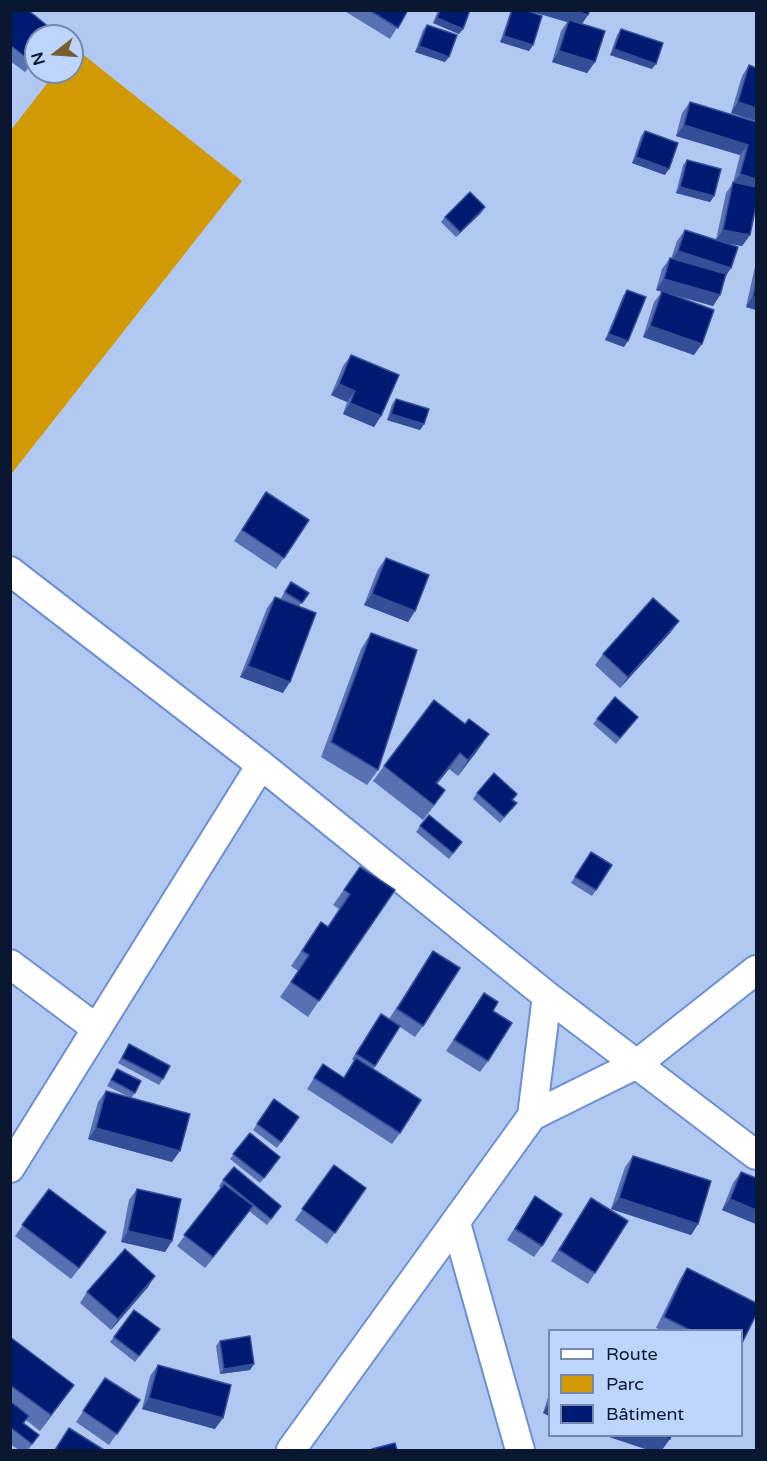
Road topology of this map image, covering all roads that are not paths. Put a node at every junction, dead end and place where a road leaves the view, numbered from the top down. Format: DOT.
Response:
graph roads {
  1 [pos="10,571"];
  2 [pos="261,765"];
  3 [pos="10,964"];
  4 [pos="756,970"];
  5 [pos="547,996"];
  6 [pos="97,1029"];
  7 [pos="637,1064"];
  8 [pos="532,1116"];
  9 [pos="756,1155"];
  10 [pos="10,1168"];
  11 [pos="456,1222"];
  12 [pos="291,1450"];
  13 [pos="520,1450"];
  1 -- 2 [label="street"];
  2 -- 5 [label="street"];
  2 -- 6 [label="street"];
  3 -- 6 [label="street"];
  4 -- 7 [label="street"];
  5 -- 7 [label="street"];
  5 -- 8 [label="street"];
  6 -- 10 [label="street"];
  7 -- 8 [label="street"];
  7 -- 9 [label="street"];
  8 -- 11 [label="street"];
  11 -- 12 [label="street"];
  11 -- 13 [label="street"];
}
